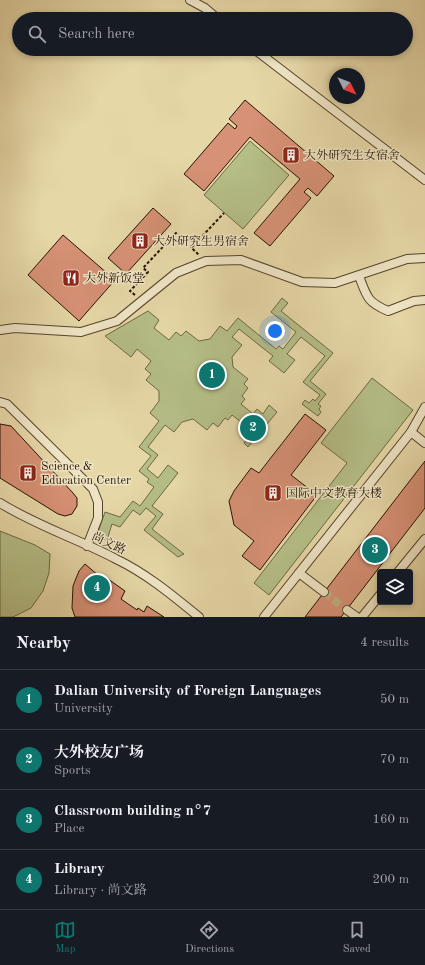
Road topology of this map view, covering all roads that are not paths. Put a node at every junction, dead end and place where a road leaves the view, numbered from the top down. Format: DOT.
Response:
graph roads {
  1 [pos="190,0"];
  2 [pos="210,12"];
  3 [pos="263,56"];
  4 [pos="425,180"];
  5 [pos="425,258"];
  6 [pos="360,276"];
  7 [pos="425,300"];
  8 [pos="0,330"];
  9 [pos="0,402"];
  10 [pos="425,407"];
  11 [pos="410,432"];
  12 [pos="425,444"];
  13 [pos="0,504"];
  14 [pos="425,539"];
  15 [pos="88,546"];
  16 [pos="400,569"];
  17 [pos="299,572"];
  18 [pos="324,592"];
  19 [pos="377,598"];
  20 [pos="346,610"];
  21 [pos="199,617"];
  22 [pos="264,617"];
  23 [pos="357,617"];
  24 [pos="362,617"];
  1 -- 2 [label="street"];
  3 -- 4 [label="street"];
  5 -- 6 [label="street"];
  6 -- 7 [label="street"];
  6 -- 8 [label="street"];
  9 -- 15 [label="street"];
  10 -- 11 [label="street"];
  11 -- 12 [label="street"];
  11 -- 17 [label="street"];
  13 -- 15 [label="street, 尚文路"];
  14 -- 16 [label="street"];
  15 -- 21 [label="street, 尚文路"];
  17 -- 18 [label="street"];
  17 -- 22 [label="street"];
  19 -- 24 [label="street"];
  20 -- 23 [label="street"];
}
